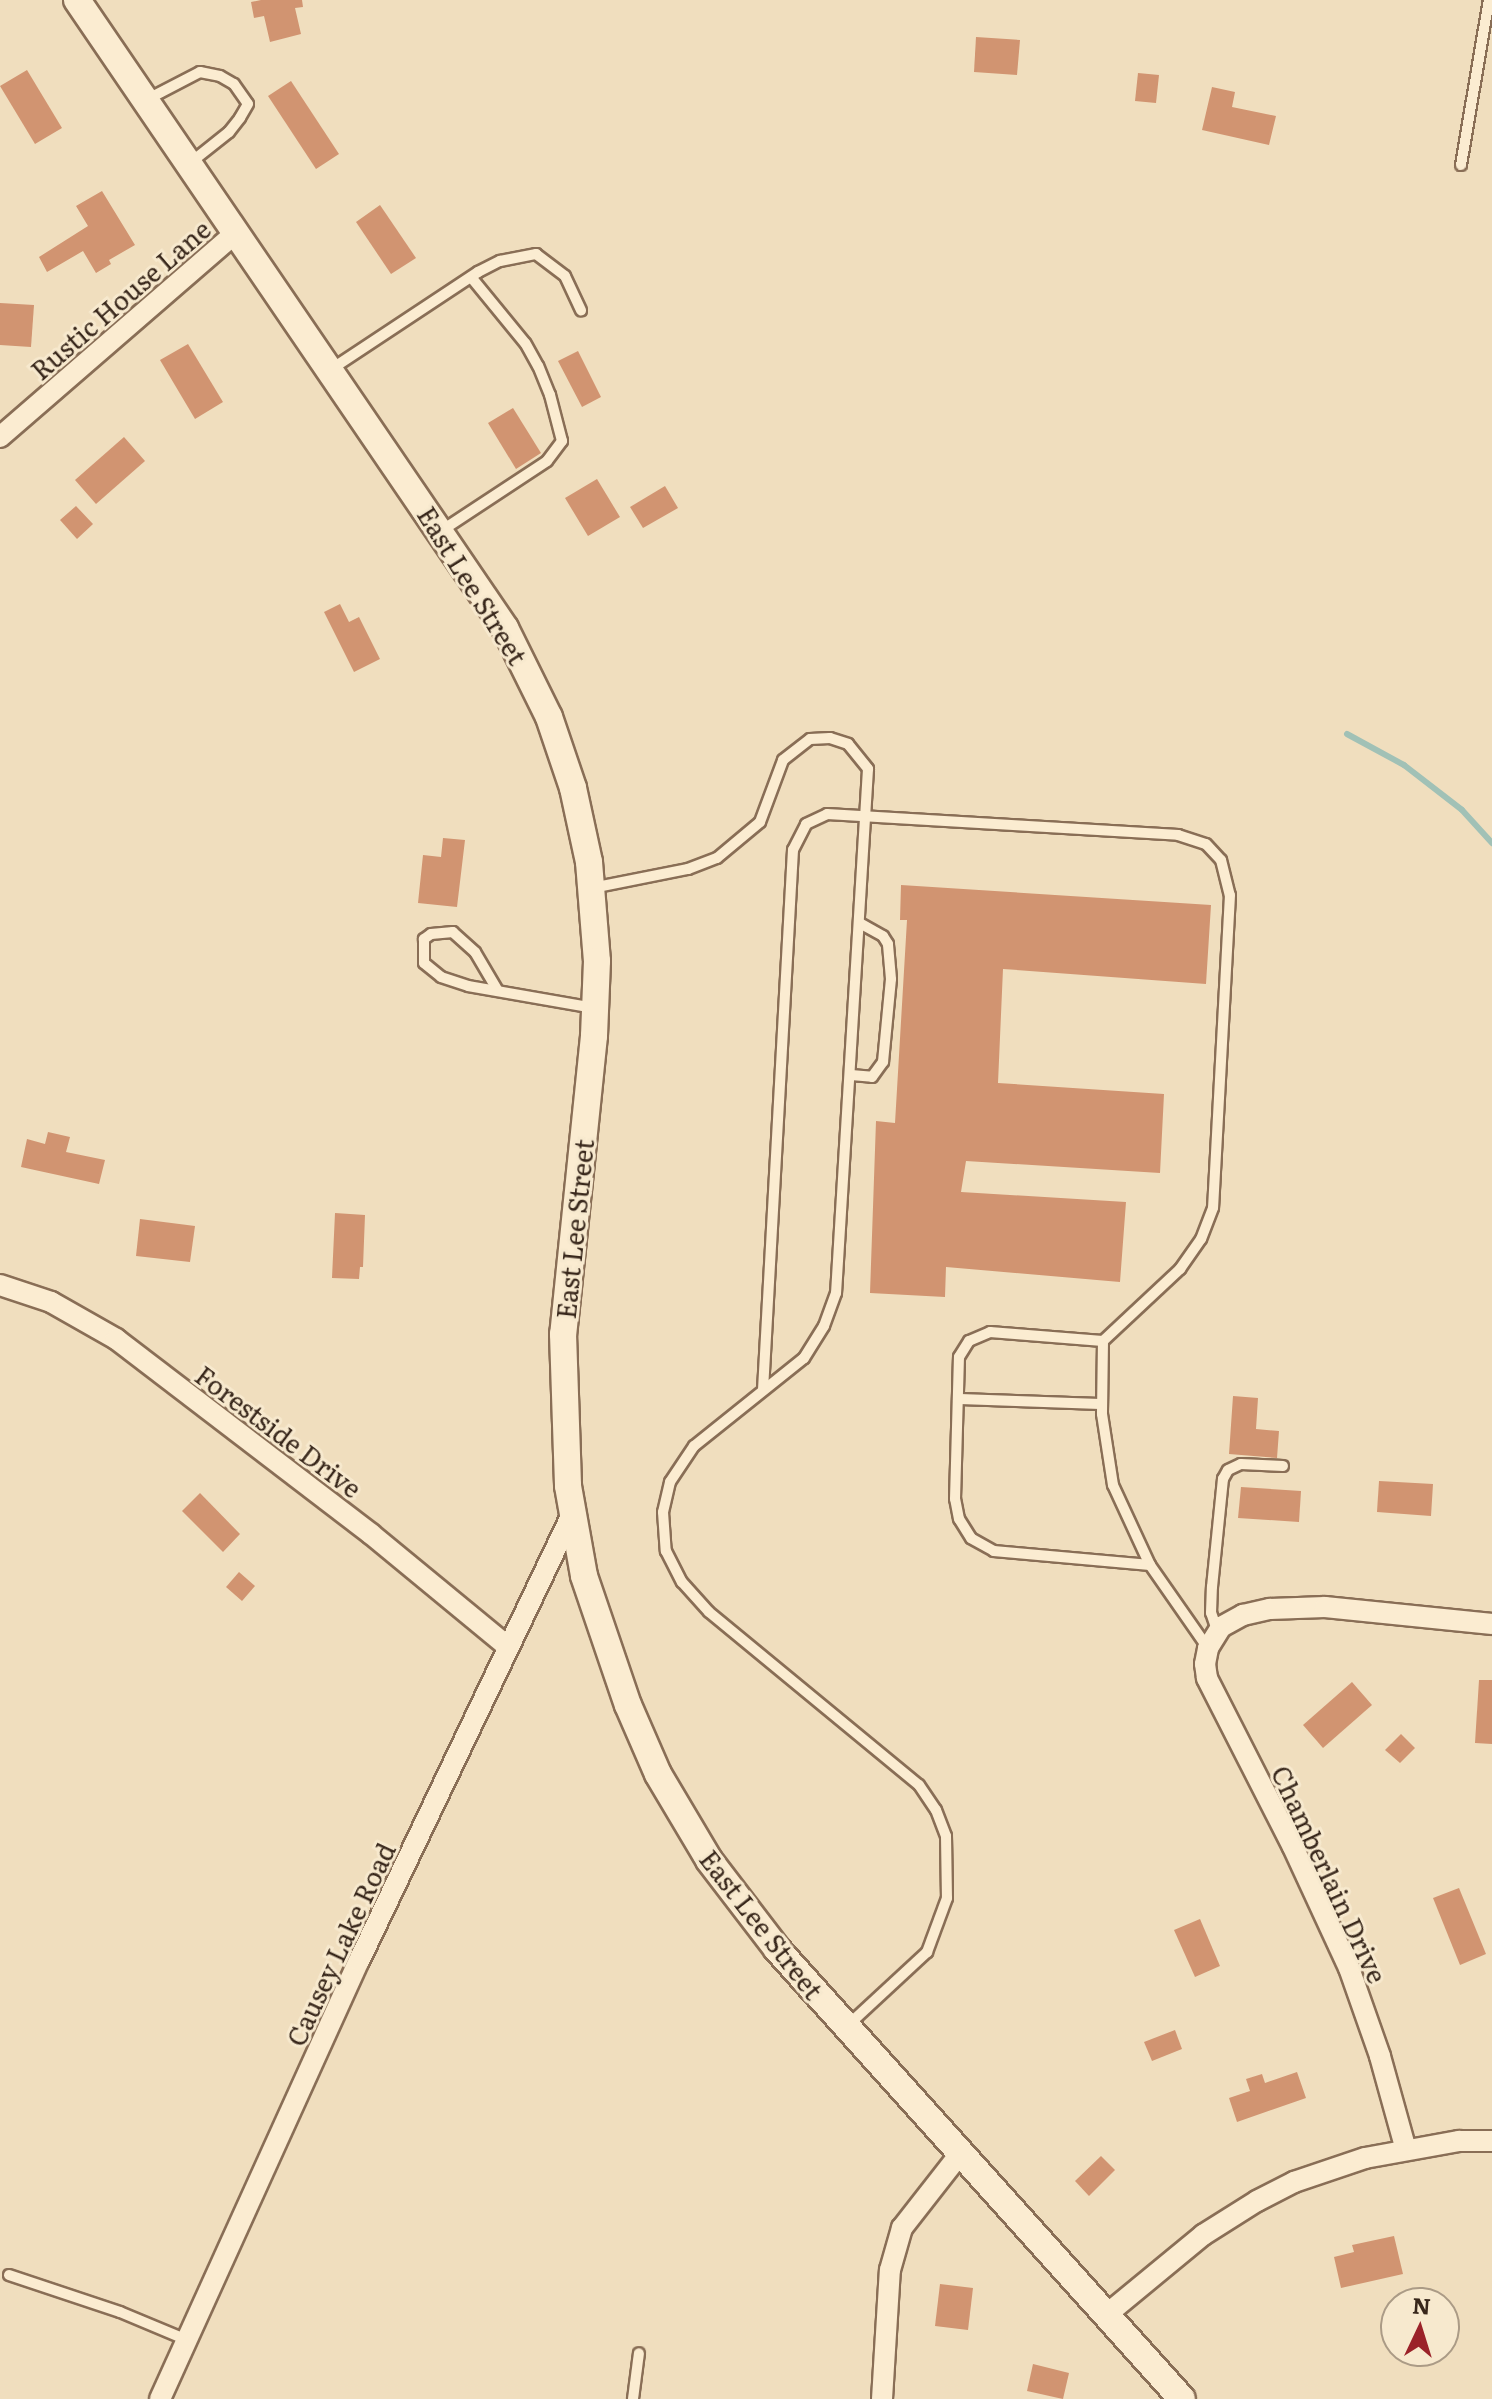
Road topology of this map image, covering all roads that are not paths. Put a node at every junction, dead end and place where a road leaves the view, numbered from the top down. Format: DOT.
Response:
graph roads {
  1 [pos="77,0"];
  2 [pos="1489,0"];
  3 [pos="146,100"];
  4 [pos="190,163"];
  5 [pos="1461,165"];
  6 [pos="237,232"];
  7 [pos="471,277"];
  8 [pos="581,311"];
  9 [pos="330,370"];
  10 [pos="0,437"];
  11 [pos="441,531"];
  12 [pos="867,816"];
  13 [pos="592,888"];
  14 [pos="861,924"];
  15 [pos="498,991"];
  16 [pos="596,1008"];
  17 [pos="851,1075"];
  18 [pos="0,1285"];
  19 [pos="1103,1341"];
  20 [pos="763,1390"];
  21 [pos="958,1399"];
  22 [pos="1102,1404"];
  23 [pos="1283,1466"];
  24 [pos="573,1513"];
  25 [pos="1150,1565"];
  26 [pos="1492,1624"];
  27 [pos="1216,1636"];
  28 [pos="508,1647"];
  29 [pos="846,2027"];
  30 [pos="1492,2141"];
  31 [pos="1406,2150"];
  32 [pos="959,2155"];
  33 [pos="9,2275"];
  34 [pos="1106,2315"];
  35 [pos="187,2340"];
  36 [pos="639,2353"];
  37 [pos="160,2399"];
  38 [pos="633,2399"];
  39 [pos="882,2399"];
  40 [pos="1182,2399"];
  1 -- 3 [label="street, East Lee Street"];
  2 -- 5 [label="lane"];
  3 -- 4 [label="street, East Lee Street"];
  3 -- 4 [label="lane"];
  4 -- 6 [label="street, East Lee Street"];
  6 -- 9 [label="street, East Lee Street"];
  6 -- 10 [label="street, Rustic House Lane"];
  7 -- 8 [label="lane"];
  7 -- 9 [label="lane"];
  7 -- 11 [label="lane"];
  9 -- 11 [label="street, East Lee Street"];
  11 -- 13 [label="street, East Lee Street"];
  12 -- 13 [label="lane"];
  12 -- 14 [label="lane"];
  12 -- 19 [label="lane"];
  12 -- 20 [label="lane"];
  13 -- 16 [label="street, East Lee Street"];
  14 -- 17 [label="lane"];
  14 -- 17 [label="lane"];
  15 -- 15 [label="lane"];
  15 -- 16 [label="lane"];
  16 -- 24 [label="street, East Lee Street"];
  17 -- 20 [label="lane"];
  18 -- 28 [label="street, Forestside Drive"];
  19 -- 21 [label="lane"];
  19 -- 22 [label="lane"];
  20 -- 29 [label="lane"];
  21 -- 22 [label="lane"];
  21 -- 25 [label="lane"];
  22 -- 25 [label="lane"];
  23 -- 27 [label="lane"];
  24 -- 28 [label="street, Causey Lake Road"];
  24 -- 29 [label="street, East Lee Street"];
  25 -- 27 [label="lane"];
  26 -- 27 [label="street"];
  27 -- 31 [label="street, Chamberlain Drive"];
  28 -- 35 [label="street, Causey Lake Road"];
  29 -- 32 [label="street, East Lee Street"];
  30 -- 31 [label="street"];
  31 -- 34 [label="street"];
  32 -- 34 [label="street, East Lee Street"];
  32 -- 39 [label="street"];
  33 -- 35 [label="lane"];
  34 -- 40 [label="street, East Lee Street"];
  35 -- 37 [label="street, Causey Lake Road"];
  36 -- 38 [label="lane"];
}
